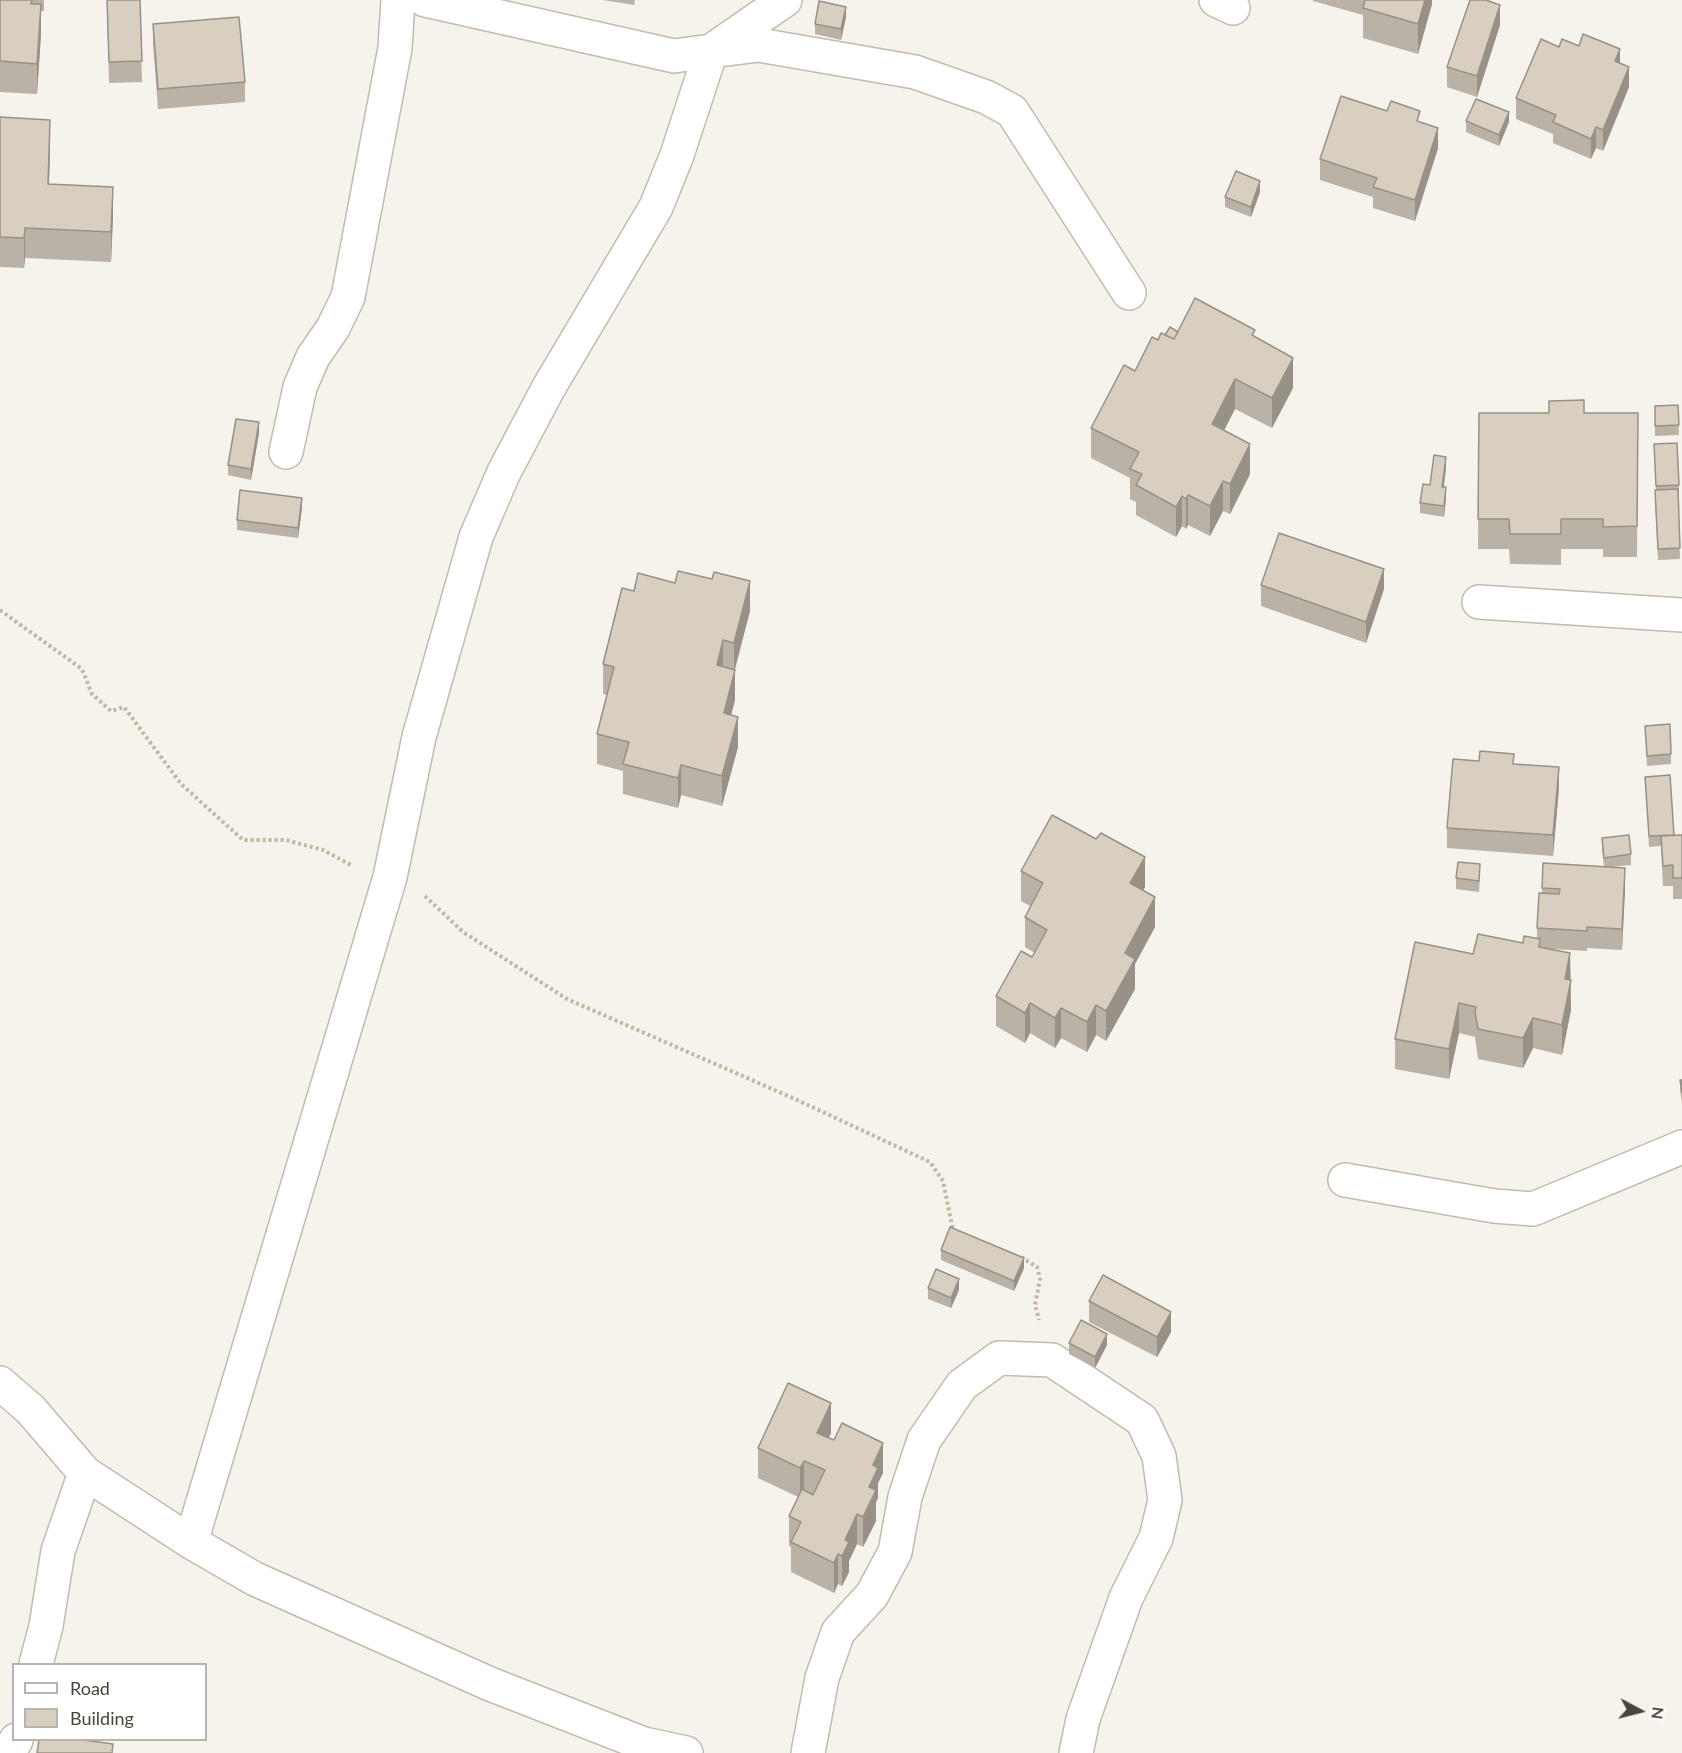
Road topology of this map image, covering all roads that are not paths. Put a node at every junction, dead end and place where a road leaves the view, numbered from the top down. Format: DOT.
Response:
graph roads {
  1 [pos="398,0"];
  2 [pos="425,0"];
  3 [pos="785,0"];
  4 [pos="711,51"];
  5 [pos="1129,293"];
  6 [pos="286,452"];
  7 [pos="1479,602"];
  8 [pos="1682,615"];
  9 [pos="1682,1147"];
  10 [pos="1345,1180"];
  11 [pos="0,1383"];
  12 [pos="85,1473"];
  13 [pos="191,1542"];
  14 [pos="37,1663"];
  15 [pos="686,1753"];
  16 [pos="808,1753"];
  17 [pos="1076,1753"];
  1 -- 6 [label="street"];
  2 -- 4 [label="street"];
  3 -- 4 [label="street"];
  4 -- 5 [label="street"];
  4 -- 13 [label="street"];
  7 -- 8 [label="street"];
  9 -- 10 [label="street"];
  11 -- 12 [label="street"];
  12 -- 13 [label="street"];
  12 -- 14 [label="street"];
  13 -- 15 [label="street"];
  16 -- 17 [label="street"];
}
